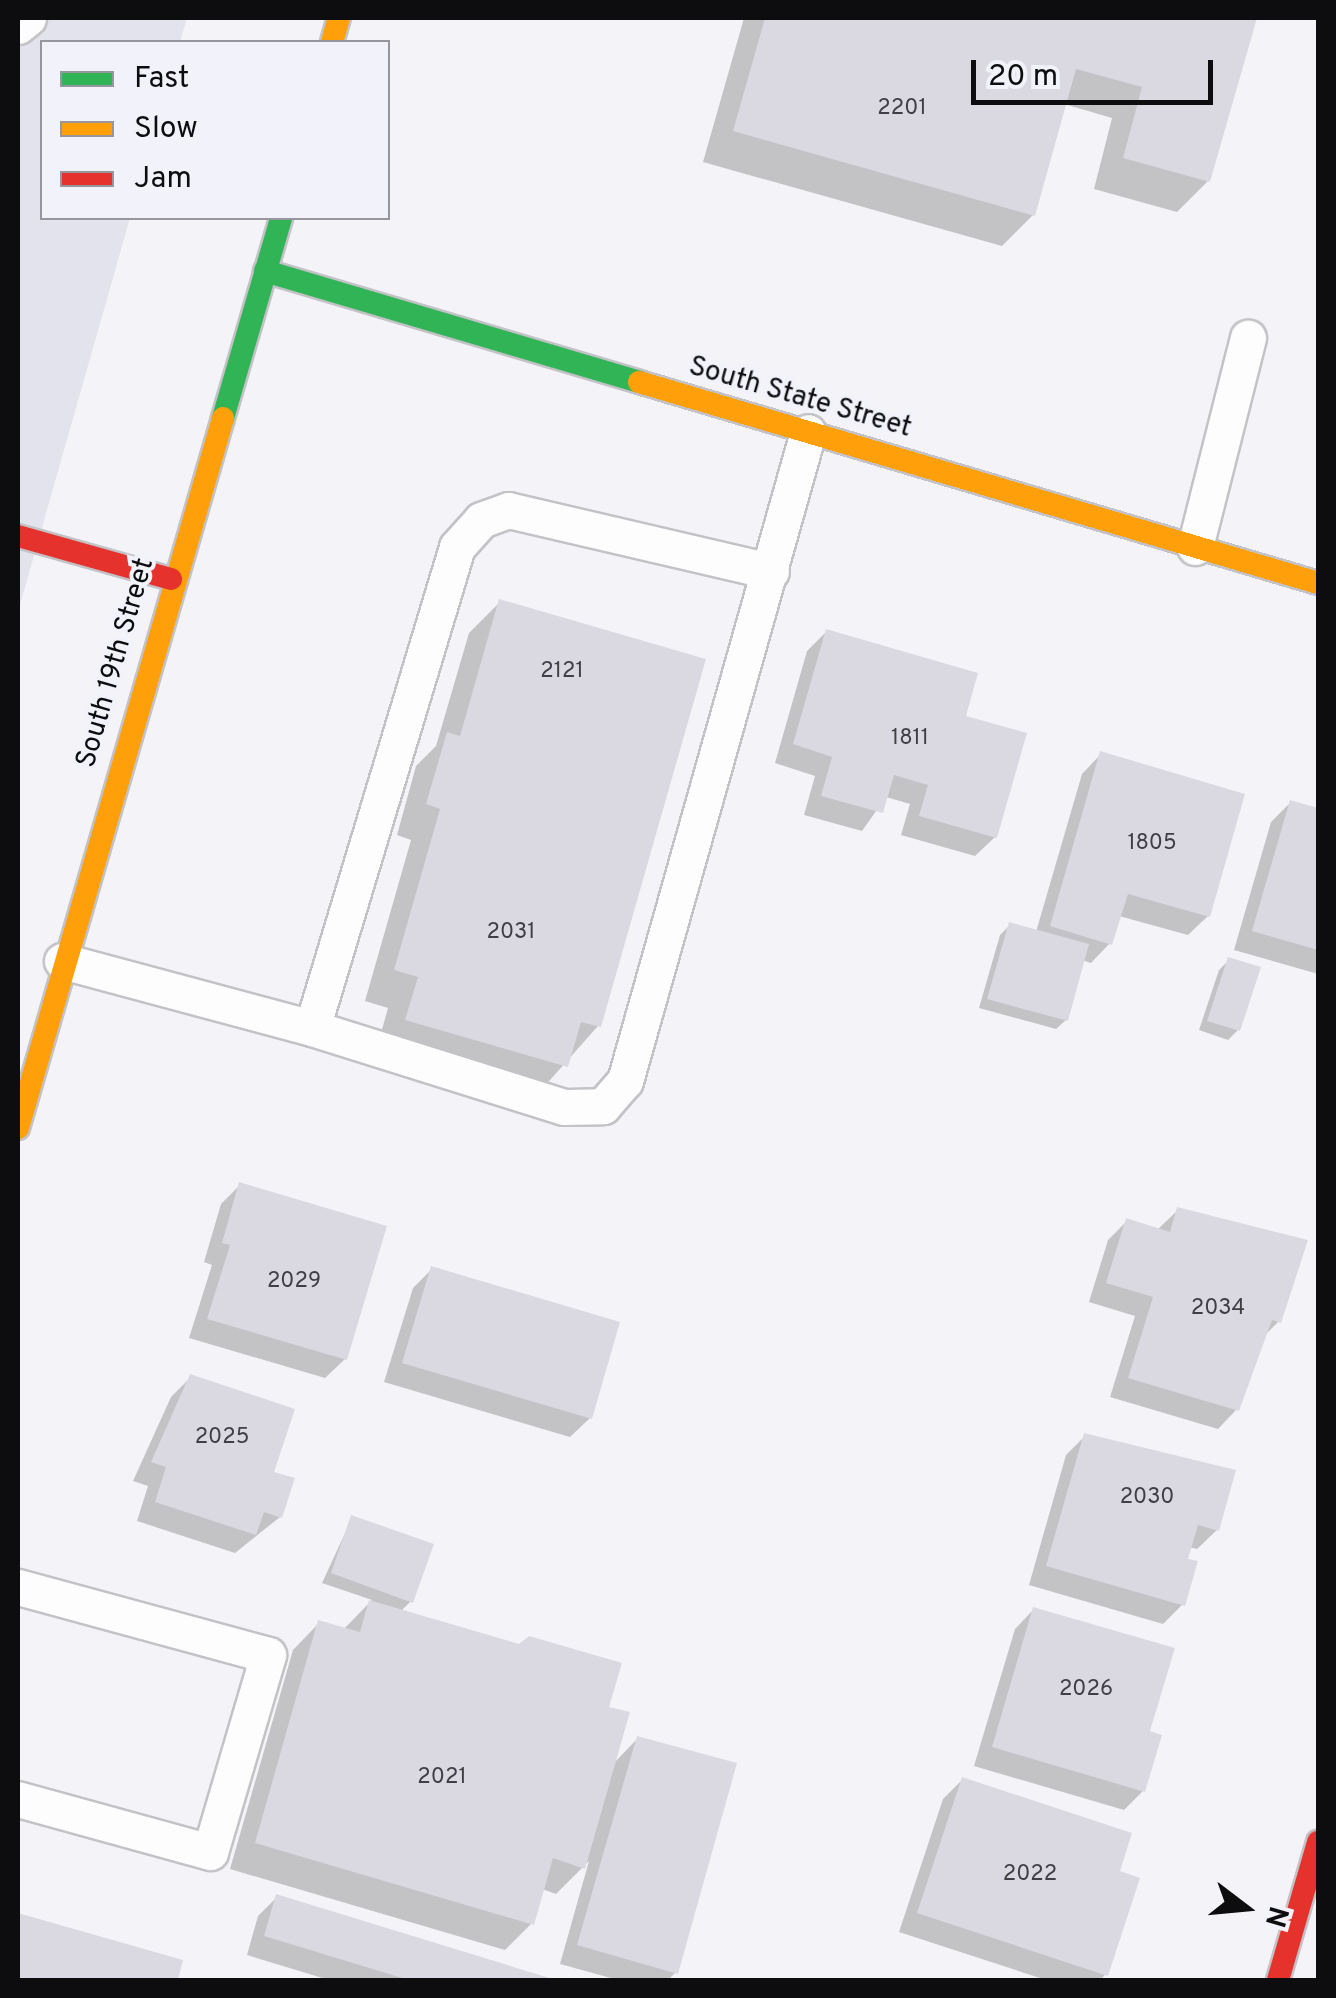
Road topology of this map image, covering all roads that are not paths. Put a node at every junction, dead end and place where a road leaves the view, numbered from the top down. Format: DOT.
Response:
graph roads {
  1 [pos="28,18"];
  2 [pos="18,26"];
  3 [pos="280,220"];
  4 [pos="265,271"];
  5 [pos="1248,338"];
  6 [pos="808,432"];
  7 [pos="18,536"];
  8 [pos="1196,547"];
  9 [pos="771,571"];
  10 [pos="171,580"];
  11 [pos="1318,583"];
  12 [pos="62,962"];
  13 [pos="312,1028"];
  14 [pos="18,1128"];
  15 [pos="18,1588"];
  16 [pos="18,1799"];
  17 [pos="1318,1842"];
  18 [pos="1278,1980"];
  1 -- 2 [label="lane"];
  3 -- 4 [label="street, South 19th Street"];
  4 -- 6 [label="street, South State Street"];
  4 -- 10 [label="street, South 19th Street"];
  5 -- 8 [label="lane"];
  6 -- 8 [label="street, South State Street"];
  6 -- 9 [label="lane"];
  7 -- 10 [label="street"];
  8 -- 11 [label="street, South State Street"];
  9 -- 13 [label="lane"];
  9 -- 13 [label="lane"];
  10 -- 12 [label="street, South 19th Street"];
  12 -- 13 [label="lane"];
  12 -- 14 [label="street, South 19th Street"];
  15 -- 16 [label="lane"];
  17 -- 18 [label="street"];
}
